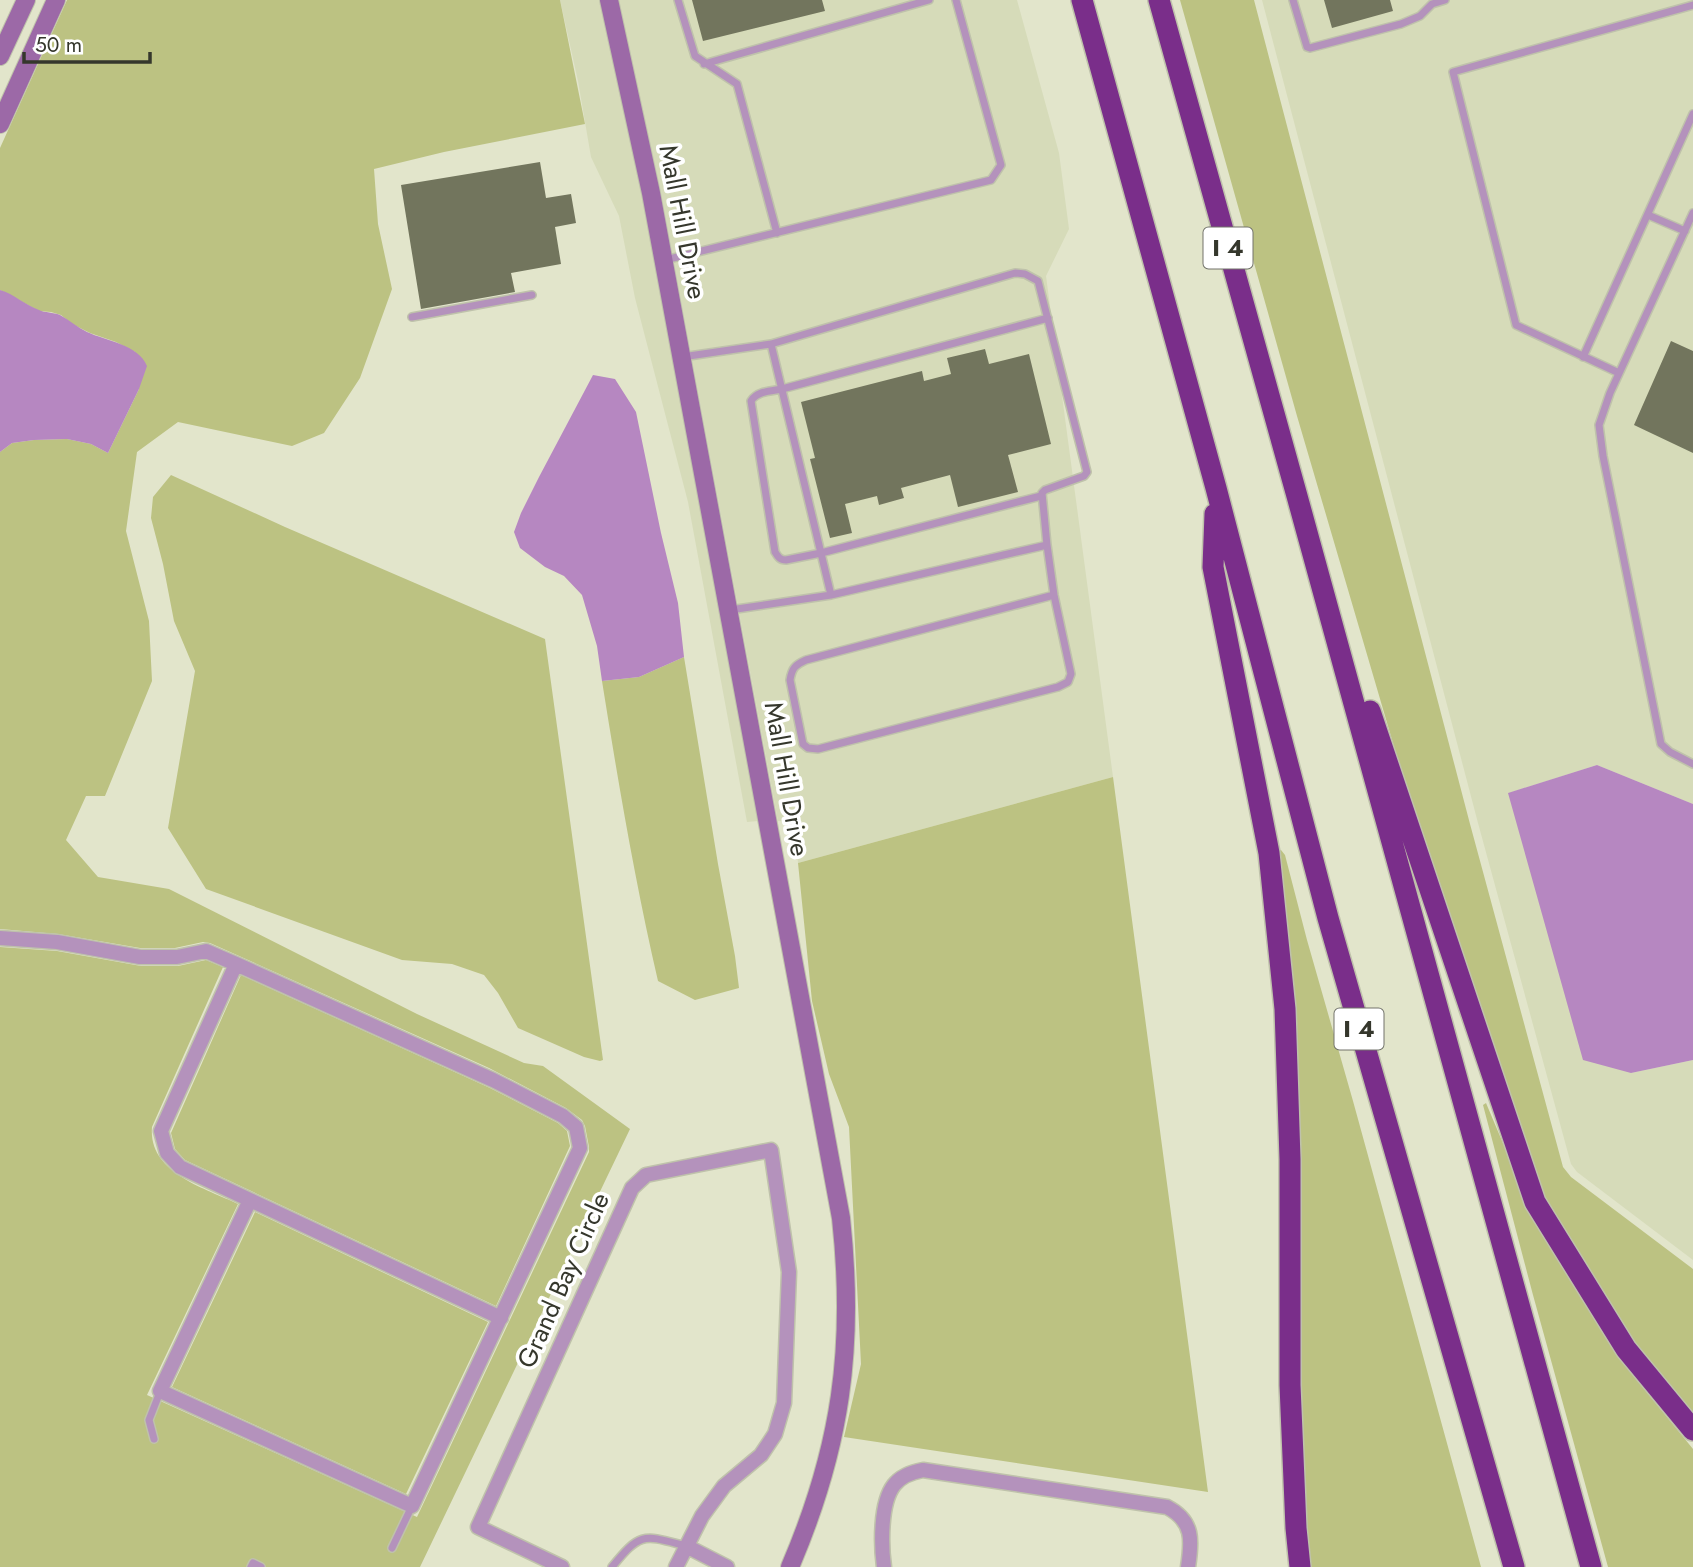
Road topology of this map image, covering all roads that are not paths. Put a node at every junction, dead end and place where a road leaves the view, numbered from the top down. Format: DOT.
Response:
graph roads {
  1 [pos="26,0"];
  2 [pos="56,0"];
  3 [pos="609,0"];
  4 [pos="678,0"];
  5 [pos="929,0"];
  6 [pos="956,0"];
  7 [pos="1082,0"];
  8 [pos="1159,0"];
  9 [pos="1293,0"];
  10 [pos="1445,0"];
  11 [pos="1431,2"];
  12 [pos="1693,5"];
  13 [pos="0,56"];
  14 [pos="704,64"];
  15 [pos="1693,114"];
  16 [pos="0,124"];
  17 [pos="1693,213"];
  18 [pos="1647,215"];
  19 [pos="1685,231"];
  20 [pos="777,233"];
  21 [pos="664,260"];
  22 [pos="532,295"];
  23 [pos="412,317"];
  24 [pos="1048,318"];
  25 [pos="771,344"];
  26 [pos="1583,356"];
  27 [pos="681,357"];
  28 [pos="1619,373"];
  29 [pos="782,389"];
  30 [pos="1216,488"];
  31 [pos="1041,496"];
  32 [pos="1297,496"];
  33 [pos="1047,545"];
  34 [pos="821,553"];
  35 [pos="1054,594"];
  36 [pos="831,595"];
  37 [pos="729,610"];
  38 [pos="1693,764"];
  39 [pos="0,938"];
  40 [pos="236,964"];
  41 [pos="250,1200"];
  42 [pos="501,1318"];
  43 [pos="160,1391"];
  44 [pos="1693,1430"];
  45 [pos="154,1438"];
  46 [pos="412,1506"];
  47 [pos="688,1546"];
  48 [pos="392,1548"];
  49 [pos="720,1565"];
  50 [pos="251,1567"];
  51 [pos="261,1567"];
  52 [pos="562,1567"];
  53 [pos="612,1567"];
  54 [pos="676,1567"];
  55 [pos="790,1567"];
  56 [pos="884,1567"];
  57 [pos="1188,1567"];
  58 [pos="1300,1567"];
  59 [pos="1514,1567"];
  60 [pos="1591,1567"];
  1 -- 13 [label="street"];
  2 -- 16 [label="street"];
  3 -- 21 [label="street, Mall Hill Drive"];
  4 -- 14 [label="lane"];
  5 -- 14 [label="lane"];
  6 -- 20 [label="lane"];
  7 -- 30 [label="highway, I 4"];
  8 -- 32 [label="highway, I 4"];
  9 -- 11 [label="lane"];
  10 -- 11 [label="lane"];
  12 -- 26 [label="lane"];
  14 -- 20 [label="lane"];
  15 -- 18 [label="lane"];
  17 -- 19 [label="lane"];
  18 -- 19 [label="lane"];
  18 -- 26 [label="lane"];
  19 -- 28 [label="lane"];
  20 -- 21 [label="lane"];
  21 -- 27 [label="street, Mall Hill Drive"];
  22 -- 23 [label="lane"];
  24 -- 25 [label="lane"];
  24 -- 29 [label="lane"];
  24 -- 31 [label="lane"];
  25 -- 27 [label="lane"];
  25 -- 29 [label="lane"];
  26 -- 28 [label="lane"];
  27 -- 37 [label="street, Mall Hill Drive"];
  28 -- 38 [label="lane"];
  29 -- 34 [label="lane"];
  29 -- 34 [label="lane"];
  30 -- 58 [label="highway"];
  30 -- 59 [label="highway, I 4"];
  31 -- 33 [label="lane"];
  31 -- 34 [label="lane"];
  32 -- 44 [label="highway"];
  32 -- 60 [label="highway, I 4"];
  33 -- 35 [label="lane"];
  33 -- 36 [label="lane"];
  34 -- 36 [label="lane"];
  35 -- 35 [label="lane"];
  36 -- 37 [label="lane"];
  37 -- 55 [label="street, Mall Hill Drive"];
  39 -- 40 [label="street"];
  40 -- 41 [label="street"];
  40 -- 42 [label="street"];
  41 -- 42 [label="street"];
  41 -- 43 [label="street"];
  42 -- 46 [label="street"];
  43 -- 45 [label="lane"];
  43 -- 46 [label="street"];
  46 -- 48 [label="lane"];
  47 -- 49 [label="street"];
  47 -- 52 [label="street, Grand Bay Circle"];
  47 -- 53 [label="lane"];
  47 -- 54 [label="street, Grand Bay Circle"];
  50 -- 51 [label="lane"];
  56 -- 57 [label="street"];
}
